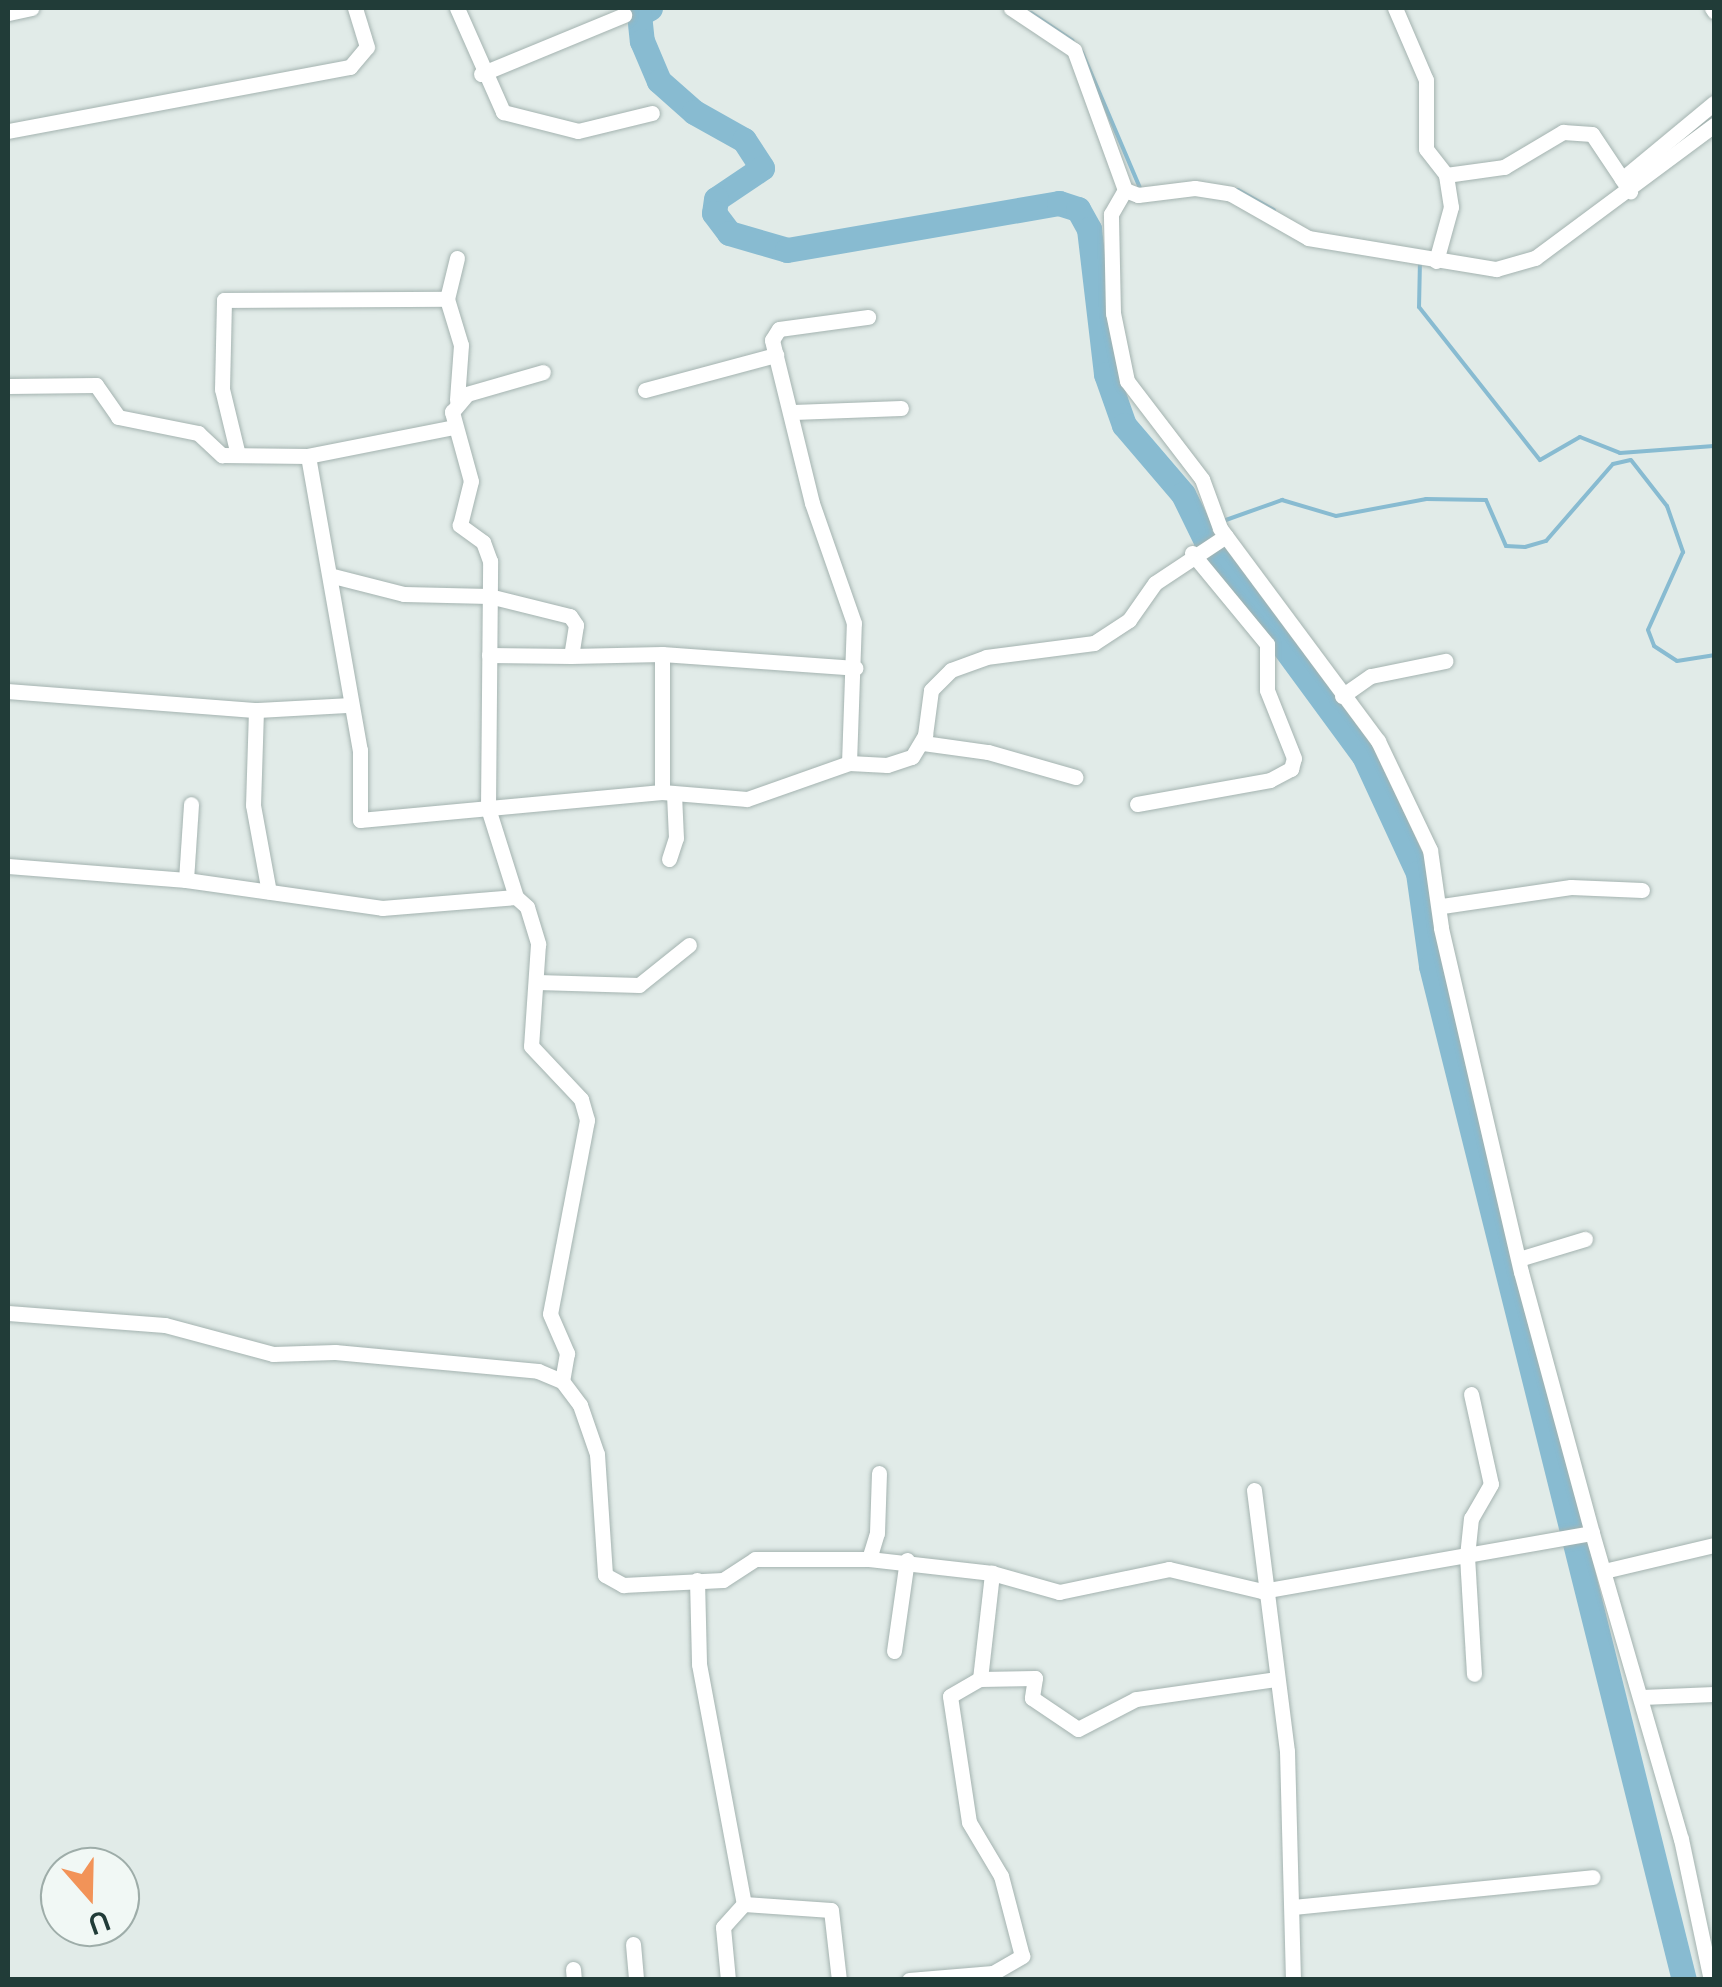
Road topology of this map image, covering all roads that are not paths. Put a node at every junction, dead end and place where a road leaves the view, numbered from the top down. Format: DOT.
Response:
graph roads {
  1 [pos="31,8"];
  2 [pos="355,8"];
  3 [pos="457,8"];
  4 [pos="1011,8"];
  5 [pos="1395,8"];
  6 [pos="8,12"];
  7 [pos="624,15"];
  8 [pos="482,74"];
  9 [pos="1714,103"];
  10 [pos="652,113"];
  11 [pos="1714,126"];
  12 [pos="8,131"];
  13 [pos="1446,175"];
  14 [pos="1626,185"];
  15 [pos="1125,190"];
  16 [pos="1436,254"];
  17 [pos="457,258"];
  18 [pos="447,298"];
  19 [pos="868,317"];
  20 [pos="776,355"];
  21 [pos="543,372"];
  22 [pos="8,386"];
  23 [pos="646,390"];
  24 [pos="457,400"];
  25 [pos="901,408"];
  26 [pos="793,412"];
  27 [pos="454,426"];
  28 [pos="238,455"];
  29 [pos="308,456"];
  30 [pos="1226,536"];
  31 [pos="1192,553"];
  32 [pos="333,576"];
  33 [pos="489,596"];
  34 [pos="662,654"];
  35 [pos="489,655"];
  36 [pos="571,656"];
  37 [pos="1446,661"];
  38 [pos="854,668"];
  39 [pos="8,691"];
  40 [pos="1342,696"];
  41 [pos="348,706"];
  42 [pos="256,710"];
  43 [pos="923,743"];
  44 [pos="849,763"];
  45 [pos="1075,776"];
  46 [pos="668,794"];
  47 [pos="191,804"];
  48 [pos="1136,804"];
  49 [pos="488,808"];
  50 [pos="669,859"];
  51 [pos="8,866"];
  52 [pos="186,880"];
  53 [pos="1642,890"];
  54 [pos="269,892"];
  55 [pos="516,897"];
  56 [pos="1442,906"];
  57 [pos="689,945"];
  58 [pos="537,982"];
  59 [pos="1585,1240"];
  60 [pos="1519,1260"];
  61 [pos="8,1313"];
  62 [pos="562,1380"];
  63 [pos="1471,1394"];
  64 [pos="878,1473"];
  65 [pos="1254,1490"];
  66 [pos="1586,1535"];
  67 [pos="1714,1544"];
  68 [pos="1467,1556"];
  69 [pos="869,1560"];
  70 [pos="906,1560"];
  71 [pos="1604,1571"];
  72 [pos="992,1573"];
  73 [pos="696,1580"];
  74 [pos="1262,1591"];
  75 [pos="894,1652"];
  76 [pos="1474,1674"];
  77 [pos="980,1679"];
  78 [pos="1278,1679"];
  79 [pos="1714,1694"];
  80 [pos="1642,1697"];
  81 [pos="1592,1876"];
  82 [pos="744,1904"];
  83 [pos="1292,1907"];
  84 [pos="632,1944"];
  85 [pos="636,1980"];
  86 [pos="728,1980"];
  87 [pos="839,1980"];
  88 [pos="909,1980"];
  89 [pos="1293,1980"];
  90 [pos="1710,1980"];
  1 -- 6 [label="street"];
  2 -- 12 [label="street"];
  3 -- 8 [label="street"];
  4 -- 15 [label="street"];
  5 -- 13 [label="street"];
  7 -- 8 [label="street"];
  8 -- 10 [label="street"];
  9 -- 14 [label="street"];
  11 -- 14 [label="street"];
  13 -- 14 [label="street"];
  13 -- 16 [label="street"];
  14 -- 16 [label="street"];
  15 -- 16 [label="street"];
  15 -- 30 [label="street"];
  17 -- 18 [label="street"];
  18 -- 24 [label="street"];
  18 -- 28 [label="street"];
  19 -- 20 [label="street"];
  20 -- 23 [label="street"];
  20 -- 26 [label="street"];
  21 -- 24 [label="street"];
  22 -- 28 [label="street"];
  24 -- 27 [label="street"];
  25 -- 26 [label="street"];
  26 -- 38 [label="street"];
  27 -- 29 [label="street"];
  27 -- 33 [label="street"];
  28 -- 29 [label="street"];
  29 -- 32 [label="street"];
  30 -- 31 [label="street"];
  30 -- 40 [label="street"];
  31 -- 43 [label="street"];
  31 -- 48 [label="street"];
  32 -- 33 [label="street"];
  32 -- 41 [label="street"];
  33 -- 35 [label="street"];
  33 -- 36 [label="street"];
  34 -- 36 [label="street"];
  34 -- 38 [label="street"];
  34 -- 46 [label="street"];
  35 -- 36 [label="street"];
  35 -- 49 [label="street"];
  37 -- 40 [label="street"];
  38 -- 44 [label="street"];
  39 -- 42 [label="street"];
  40 -- 56 [label="street"];
  41 -- 42 [label="street"];
  41 -- 49 [label="street"];
  42 -- 54 [label="street"];
  43 -- 44 [label="street"];
  43 -- 45 [label="street"];
  44 -- 46 [label="street"];
  46 -- 49 [label="street"];
  46 -- 50 [label="street"];
  47 -- 52 [label="street"];
  49 -- 55 [label="street"];
  51 -- 52 [label="street"];
  52 -- 54 [label="street"];
  53 -- 56 [label="street"];
  54 -- 55 [label="street"];
  55 -- 58 [label="street"];
  56 -- 60 [label="street"];
  57 -- 58 [label="street"];
  58 -- 62 [label="street"];
  59 -- 60 [label="street"];
  60 -- 66 [label="street"];
  61 -- 62 [label="street"];
  62 -- 73 [label="street"];
  63 -- 68 [label="street"];
  64 -- 69 [label="street"];
  65 -- 74 [label="street"];
  66 -- 68 [label="street"];
  66 -- 71 [label="street"];
  67 -- 71 [label="street"];
  68 -- 74 [label="street"];
  68 -- 76 [label="street"];
  69 -- 70 [label="street"];
  69 -- 73 [label="street"];
  70 -- 72 [label="street"];
  70 -- 75 [label="street"];
  71 -- 80 [label="street"];
  72 -- 74 [label="street"];
  72 -- 77 [label="street"];
  73 -- 82 [label="street"];
  74 -- 78 [label="street"];
  77 -- 78 [label="street"];
  77 -- 88 [label="street"];
  78 -- 83 [label="street"];
  79 -- 80 [label="street"];
  80 -- 90 [label="street"];
  81 -- 83 [label="street"];
  82 -- 86 [label="street"];
  82 -- 87 [label="street"];
  83 -- 89 [label="street"];
  84 -- 85 [label="street"];
}
